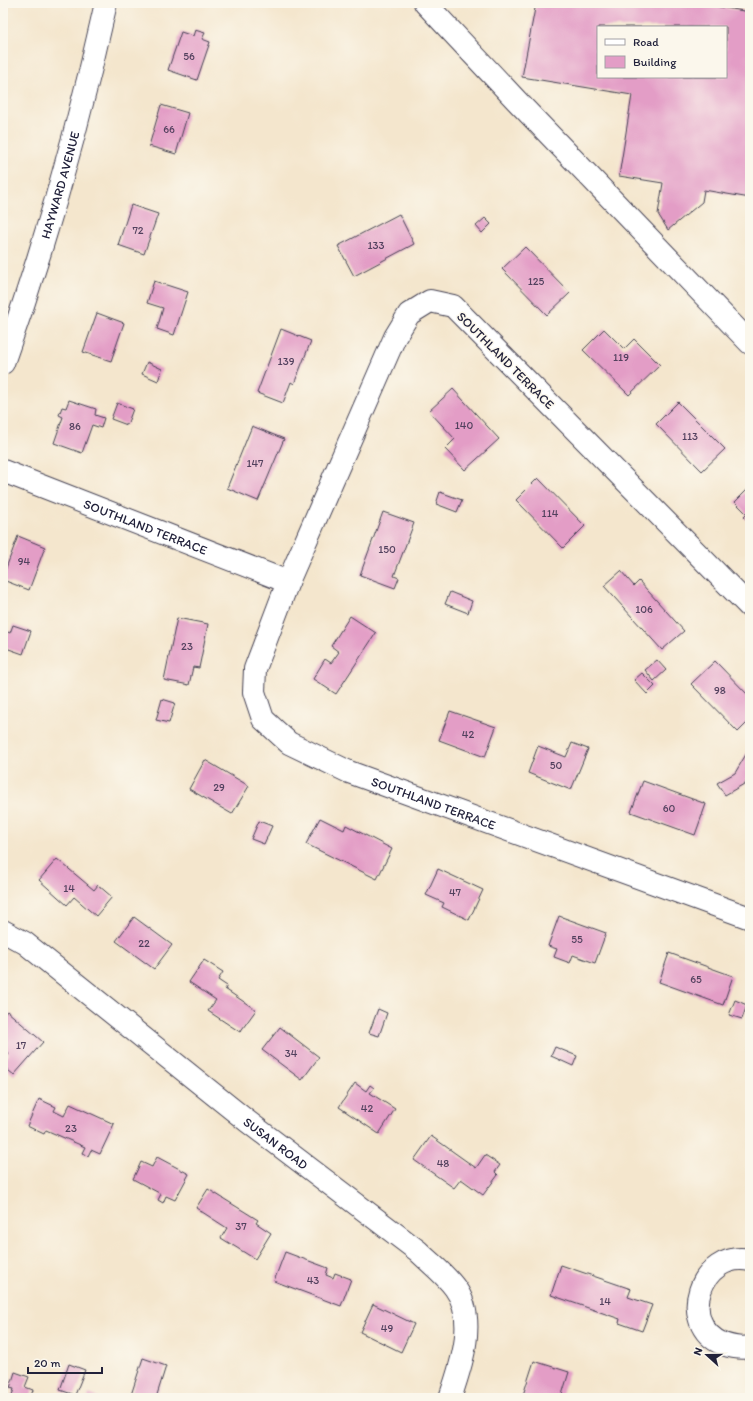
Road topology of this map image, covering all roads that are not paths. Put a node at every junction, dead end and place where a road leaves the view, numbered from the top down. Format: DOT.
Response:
graph roads {
  1 [pos="106,3"];
  2 [pos="425,3"];
  3 [pos="750,343"];
  4 [pos="3,363"];
  5 [pos="3,471"];
  6 [pos="288,582"];
  7 [pos="750,607"];
  8 [pos="750,918"];
  9 [pos="3,931"];
  10 [pos="750,1260"];
  11 [pos="750,1347"];
  12 [pos="450,1398"];
  1 -- 4 [label="street, HAYWARD AVENUE"];
  2 -- 3 [label="street"];
  5 -- 6 [label="street, SOUTHLAND TERRACE"];
  6 -- 7 [label="street, SOUTHLAND TERRACE"];
  6 -- 8 [label="street, SOUTHLAND TERRACE"];
  9 -- 12 [label="street, SUSAN ROAD"];
  10 -- 11 [label="street"];
}
